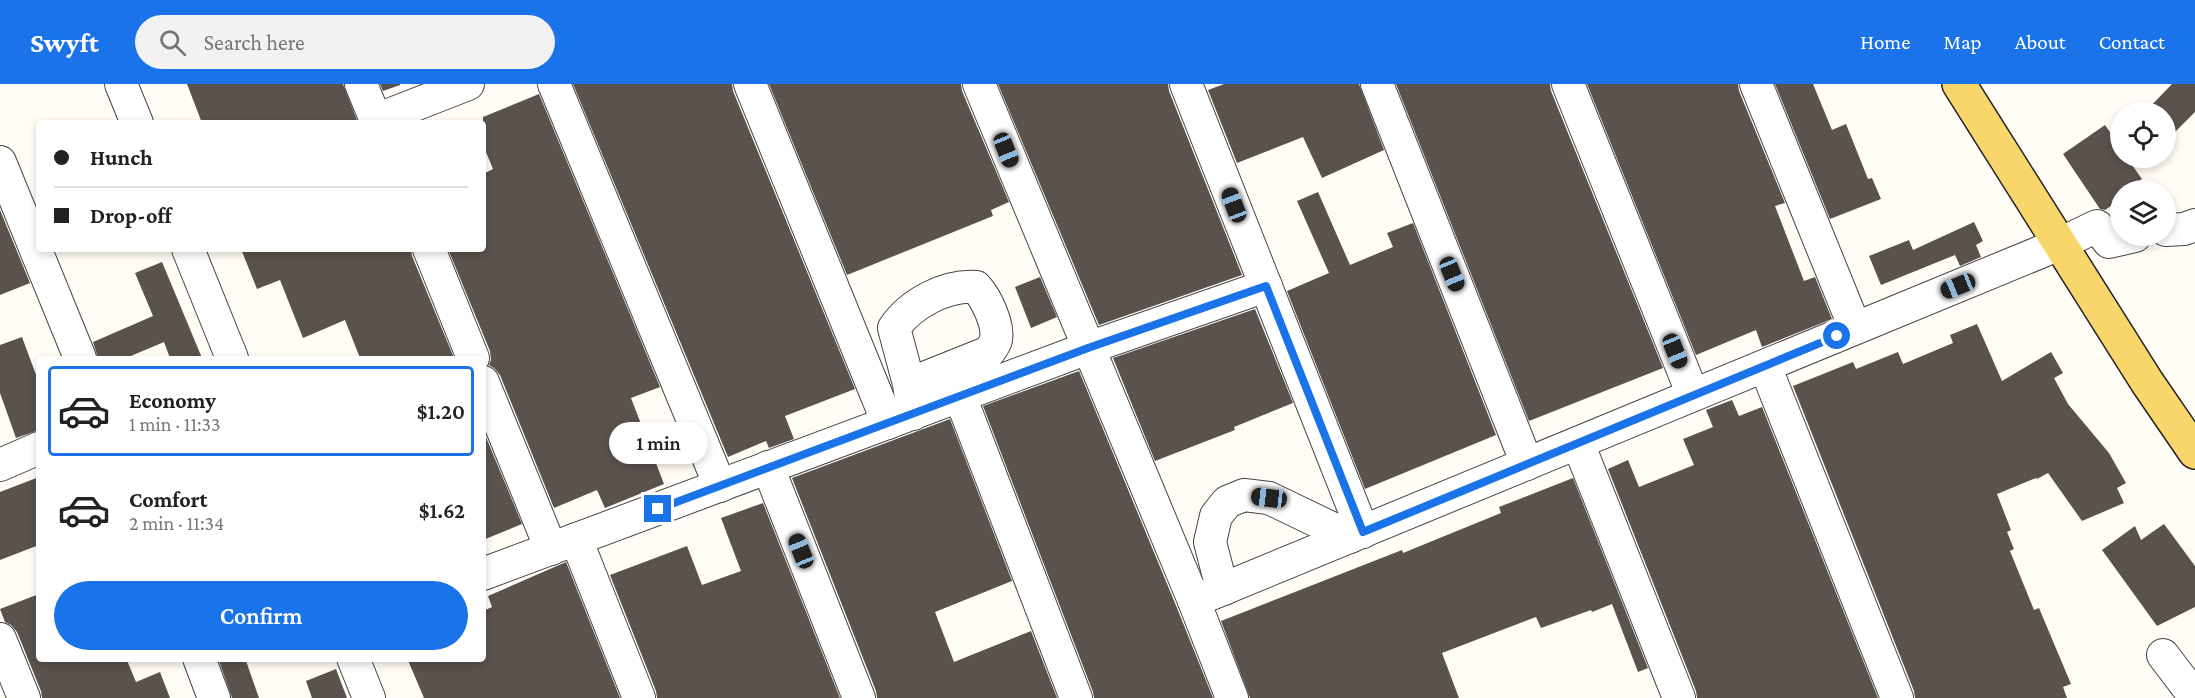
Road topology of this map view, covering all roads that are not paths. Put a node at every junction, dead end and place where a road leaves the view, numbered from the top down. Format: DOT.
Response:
graph roads {
  1 [pos="122,84"];
  2 [pos="361,84"];
  3 [pos="468,84"];
  4 [pos="554,84"];
  5 [pos="750,84"];
  6 [pos="979,84"];
  7 [pos="1186,84"];
  8 [pos="1377,84"];
  9 [pos="1568,84"];
  10 [pos="1756,84"];
  11 [pos="1959,84"];
  12 [pos="136,120"];
  13 [pos="375,120"];
  14 [pos="381,120"];
  15 [pos="0,162"];
  16 [pos="2195,225"];
  17 [pos="2176,229"];
  18 [pos="2110,242"];
  19 [pos="2060,244"];
  20 [pos="36,250"];
  21 [pos="37,252"];
  22 [pos="189,252"];
  23 [pos="430,252"];
  24 [pos="1266,286"];
  25 [pos="1855,328"];
  26 [pos="1088,348"];
  27 [pos="79,356"];
  28 [pos="231,356"];
  29 [pos="472,356"];
  30 [pos="1765,366"];
  31 [pos="486,388"];
  32 [pos="1693,395"];
  33 [pos="960,396"];
  34 [pos="903,407"];
  35 [pos="1578,443"];
  36 [pos="36,449"];
  37 [pos="2195,452"];
  38 [pos="1527,464"];
  39 [pos="0,465"];
  40 [pos="768,468"];
  41 [pos="720,486"];
  42 [pos="1356,534"];
  43 [pos="563,544"];
  44 [pos="486,573"];
  45 [pos="1224,589"];
  46 [pos="1194,601"];
  47 [pos="0,639"];
  48 [pos="2163,655"];
  49 [pos="200,662"];
  50 [pos="355,662"];
  51 [pos="2195,696"];
  52 [pos="24,698"];
  53 [pos="214,698"];
  54 [pos="369,698"];
  55 [pos="639,698"];
  56 [pos="859,698"];
  57 [pos="1077,698"];
  58 [pos="1232,698"];
  59 [pos="1679,698"];
  60 [pos="1897,698"];
  1 -- 12 [label="street"];
  2 -- 13 [label="street"];
  3 -- 14 [label="street"];
  4 -- 41 [label="street"];
  5 -- 34 [label="street"];
  6 -- 26 [label="street"];
  7 -- 24 [label="street"];
  8 -- 38 [label="street"];
  9 -- 32 [label="street"];
  10 -- 25 [label="street"];
  11 -- 19 [label="main road"];
  15 -- 20 [label="street"];
  16 -- 17 [label="street"];
  18 -- 19 [label="street"];
  19 -- 25 [label="street"];
  19 -- 37 [label="main road"];
  21 -- 27 [label="street"];
  22 -- 28 [label="street"];
  23 -- 29 [label="street"];
  24 -- 26 [label="street"];
  24 -- 42 [label="street"];
  25 -- 30 [label="street"];
  26 -- 33 [label="street"];
  26 -- 46 [label="street"];
  30 -- 32 [label="street"];
  30 -- 60 [label="street"];
  31 -- 43 [label="street"];
  32 -- 35 [label="street"];
  33 -- 34 [label="street"];
  33 -- 57 [label="street"];
  34 -- 40 [label="street"];
  35 -- 38 [label="street"];
  35 -- 59 [label="street"];
  36 -- 39 [label="street"];
  38 -- 42 [label="street"];
  40 -- 41 [label="street"];
  40 -- 56 [label="street"];
  41 -- 43 [label="street"];
  42 -- 45 [label="street"];
  42 -- 45 [label="street"];
  43 -- 44 [label="street"];
  43 -- 55 [label="street"];
  45 -- 46 [label="street"];
  46 -- 58 [label="street"];
  47 -- 52 [label="street"];
  48 -- 51 [label="street"];
  49 -- 53 [label="street"];
  50 -- 54 [label="street"];
}
